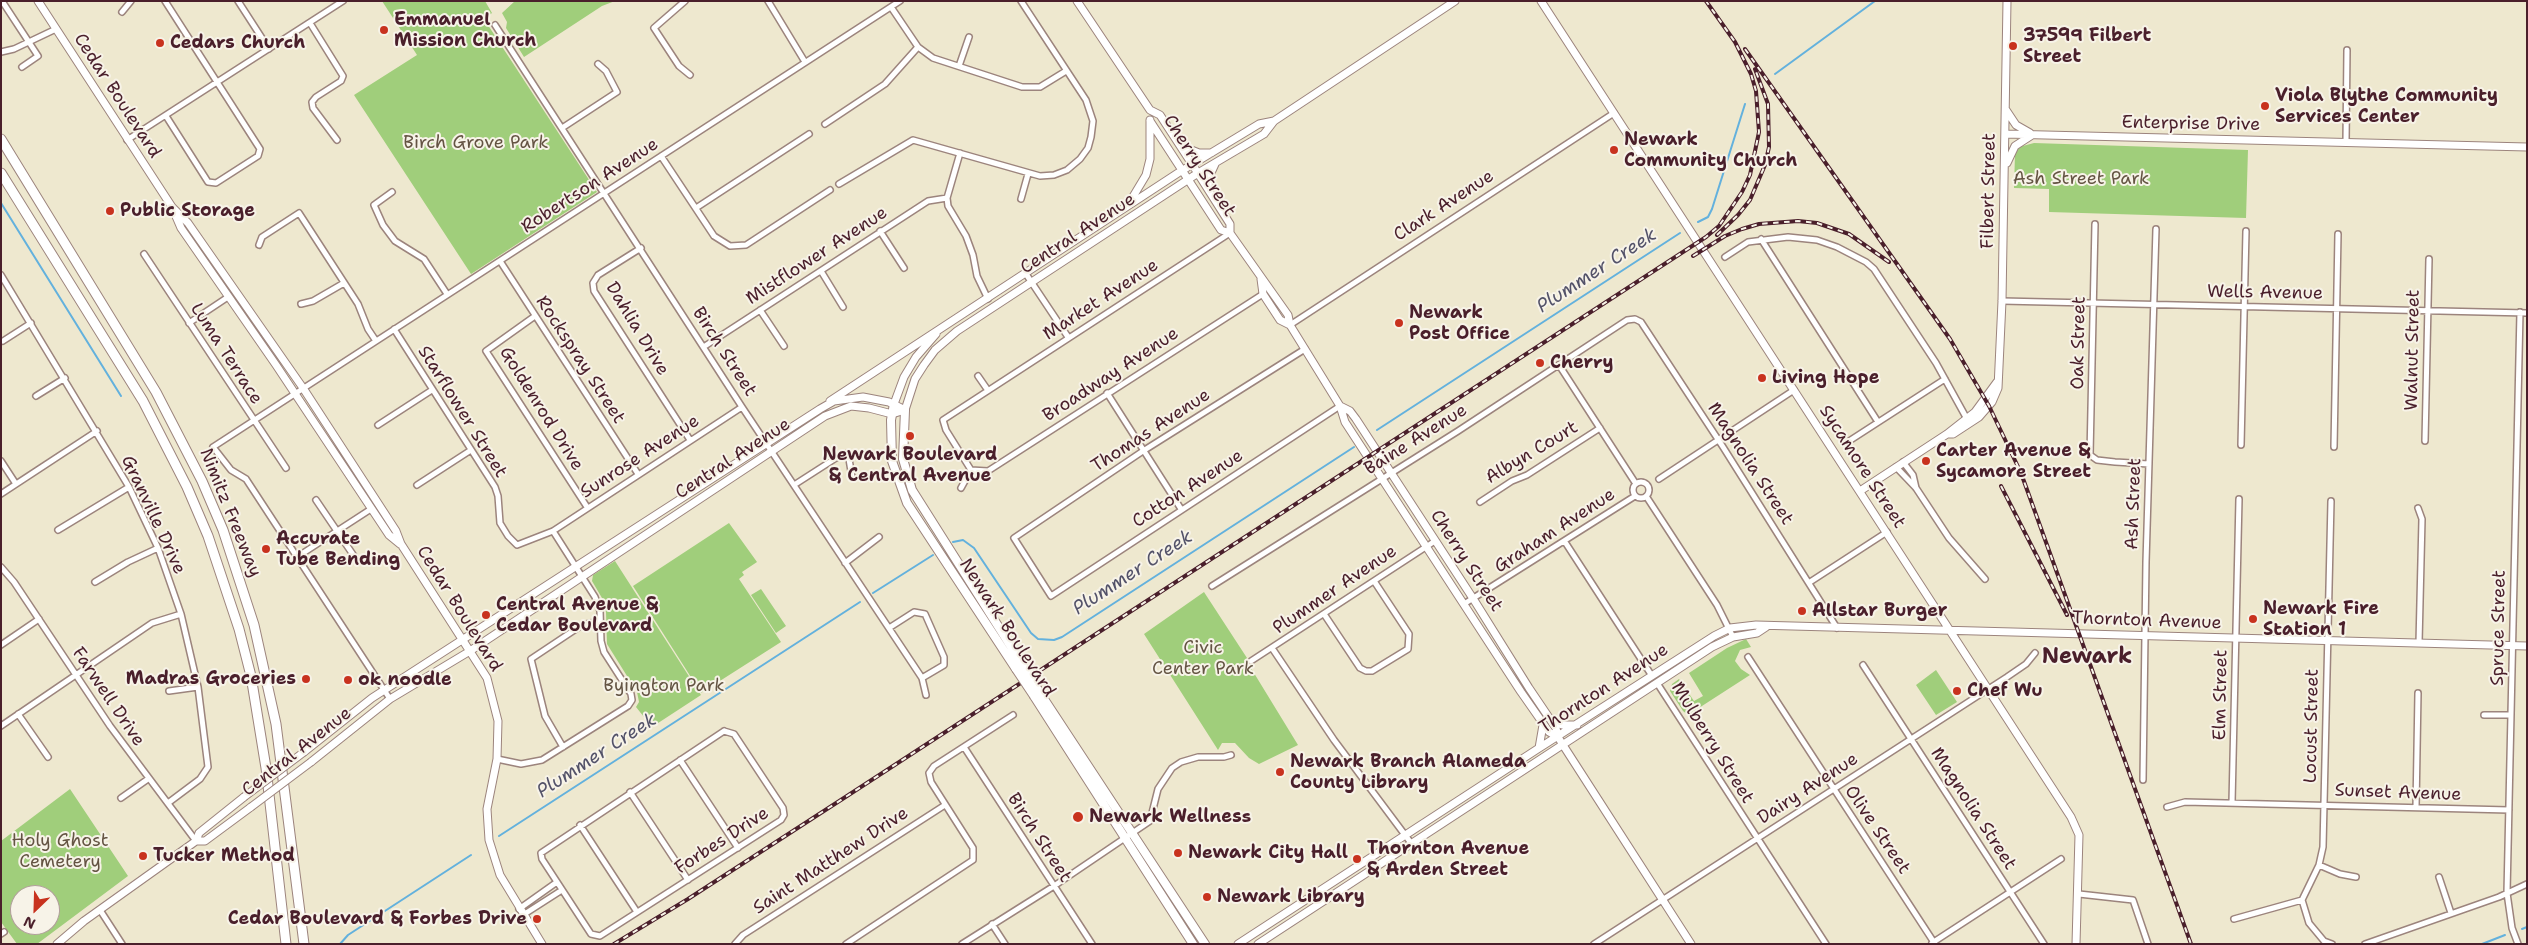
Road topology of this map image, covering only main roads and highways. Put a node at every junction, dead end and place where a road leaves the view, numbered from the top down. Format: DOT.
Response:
graph roads {
  1 [pos="38,1"];
  2 [pos="1077,1"];
  3 [pos="1455,1"];
  4 [pos="1541,1"];
  5 [pos="2007,1"];
  6 [pos="2006,109"];
  7 [pos="1150,110"];
  8 [pos="1150,121"];
  9 [pos="1274,121"];
  10 [pos="2005,134"];
  11 [pos="2032,135"];
  12 [pos="1,140"];
  13 [pos="1180,145"];
  14 [pos="2527,147"];
  15 [pos="1211,153"];
  16 [pos="1215,163"];
  17 [pos="1192,164"];
  18 [pos="2005,167"];
  19 [pos="1183,170"];
  20 [pos="1,173"];
  21 [pos="1198,173"];
  22 [pos="1189,180"];
  23 [pos="1208,189"];
  24 [pos="1128,204"];
  25 [pos="172,207"];
  26 [pos="1230,233"];
  27 [pos="1261,279"];
  28 [pos="988,299"];
  29 [pos="994,307"];
  30 [pos="953,321"];
  31 [pos="1290,324"];
  32 [pos="1988,403"];
  33 [pos="894,404"];
  34 [pos="1340,406"];
  35 [pos="820,409"];
  36 [pos="905,410"];
  37 [pos="892,414"];
  38 [pos="1946,434"];
  39 [pos="1860,491"];
  40 [pos="401,544"];
  41 [pos="1766,627"];
  42 [pos="1951,632"];
  43 [pos="464,641"];
  44 [pos="2527,646"];
  45 [pos="470,651"];
  46 [pos="1019,666"];
  47 [pos="1517,670"];
  48 [pos="1510,675"];
  49 [pos="1037,694"];
  50 [pos="1550,719"];
  51 [pos="1543,724"];
  52 [pos="1577,725"];
  53 [pos="1558,737"];
  54 [pos="1563,746"];
  55 [pos="1539,748"];
  56 [pos="196,841"];
  57 [pos="57,944"];
  58 [pos="286,944"];
  59 [pos="304,944"];
  60 [pos="542,944"];
  61 [pos="1193,944"];
  62 [pos="1205,944"];
  63 [pos="1238,944"];
  64 [pos="1258,944"];
  65 [pos="1691,944"];
  66 [pos="2076,944"];
  1 -- 25 [label="main road, Cedar Boulevard"];
  2 -- 7 [label="main road, Cherry Street"];
  3 -- 9 [label="main road, Central Avenue"];
  4 -- 39 [label="main road, Sycamore Street"];
  5 -- 6 [label="main road, Filbert Street"];
  6 -- 10 [label="main road, Filbert Street"];
  6 -- 11 [label="main road"];
  7 -- 8 [label="main road, Cherry Street"];
  7 -- 13 [label="main road, Cherry Street"];
  8 -- 19 [label="main road, Cherry Street"];
  8 -- 24 [label="main road"];
  9 -- 15 [label="main road, Central Avenue"];
  9 -- 16 [label="main road, Central Avenue"];
  10 -- 11 [label="main road, Enterprise Drive"];
  10 -- 18 [label="main road, Filbert Street"];
  11 -- 14 [label="main road, Enterprise Drive"];
  11 -- 18 [label="main road"];
  12 -- 59 [label="highway, Nimitz Freeway"];
  13 -- 15 [label="main road"];
  13 -- 17 [label="main road, Cherry Street"];
  15 -- 17 [label="main road, Central Avenue"];
  16 -- 21 [label="main road, Central Avenue"];
  16 -- 23 [label="main road"];
  17 -- 19 [label="main road, Central Avenue"];
  17 -- 21 [label="main road, Cherry Street"];
  18 -- 32 [label="main road, Filbert Street"];
  19 -- 22 [label="main road, Cherry Street"];
  19 -- 24 [label="main road, Central Avenue"];
  20 -- 58 [label="highway, Nimitz Freeway"];
  21 -- 22 [label="main road, Central Avenue"];
  21 -- 23 [label="main road, Cherry Street"];
  22 -- 26 [label="main road, Cherry Street"];
  22 -- 29 [label="main road, Central Avenue"];
  23 -- 26 [label="main road, Cherry Street"];
  24 -- 28 [label="main road, Central Avenue"];
  25 -- 40 [label="main road, Cedar Boulevard"];
  25 -- 40 [label="main road, Cedar Boulevard"];
  26 -- 27 [label="main road, Cherry Street"];
  27 -- 31 [label="main road, Cherry Street"];
  27 -- 31 [label="main road, Cherry Street"];
  28 -- 29 [label="main road"];
  28 -- 30 [label="main road, Central Avenue"];
  29 -- 36 [label="main road, Central Avenue"];
  30 -- 33 [label="main road, Newark Boulevard"];
  30 -- 35 [label="main road"];
  31 -- 34 [label="main road, Cherry Street"];
  32 -- 38 [label="main road"];
  32 -- 38 [label="main road"];
  33 -- 35 [label="main road, Central Avenue"];
  33 -- 36 [label="main road, Central Avenue"];
  33 -- 37 [label="main road, Newark Boulevard"];
  34 -- 47 [label="main road, Cherry Street"];
  34 -- 48 [label="main road, Cherry Street"];
  35 -- 43 [label="main road, Central Avenue"];
  36 -- 37 [label="main road"];
  36 -- 46 [label="main road, Newark Boulevard"];
  37 -- 45 [label="main road, Central Avenue"];
  37 -- 46 [label="main road, Newark Boulevard"];
  38 -- 39 [label="main road"];
  39 -- 42 [label="main road, Sycamore Street"];
  40 -- 43 [label="main road, Cedar Boulevard"];
  41 -- 42 [label="main road, Thornton Avenue"];
  41 -- 52 [label="main road, Thornton Avenue"];
  41 -- 54 [label="main road, Thornton Avenue"];
  42 -- 44 [label="main road, Thornton Avenue"];
  42 -- 66 [label="main road, Sycamore Street"];
  43 -- 45 [label="main road, Cedar Boulevard"];
  43 -- 56 [label="main road, Central Avenue, bridge"];
  45 -- 56 [label="main road, Central Avenue, bridge"];
  45 -- 60 [label="main road, Cedar Boulevard"];
  46 -- 49 [label="main road, Newark Boulevard, bridge"];
  47 -- 48 [label="main road"];
  47 -- 50 [label="main road, Cherry Street"];
  48 -- 51 [label="main road, Cherry Street"];
  49 -- 61 [label="main road, Newark Boulevard"];
  49 -- 62 [label="main road, Newark Boulevard"];
  50 -- 52 [label="main road"];
  50 -- 53 [label="main road, Cherry Street"];
  51 -- 53 [label="main road, Cherry Street"];
  51 -- 55 [label="main road"];
  52 -- 53 [label="main road, Thornton Avenue"];
  53 -- 54 [label="main road, Cherry Street"];
  53 -- 55 [label="main road, Thornton Avenue"];
  54 -- 64 [label="main road, Thornton Avenue"];
  54 -- 65 [label="main road, Cherry Street"];
  55 -- 63 [label="main road, Thornton Avenue"];
  56 -- 57 [label="main road, Central Avenue"];
}
